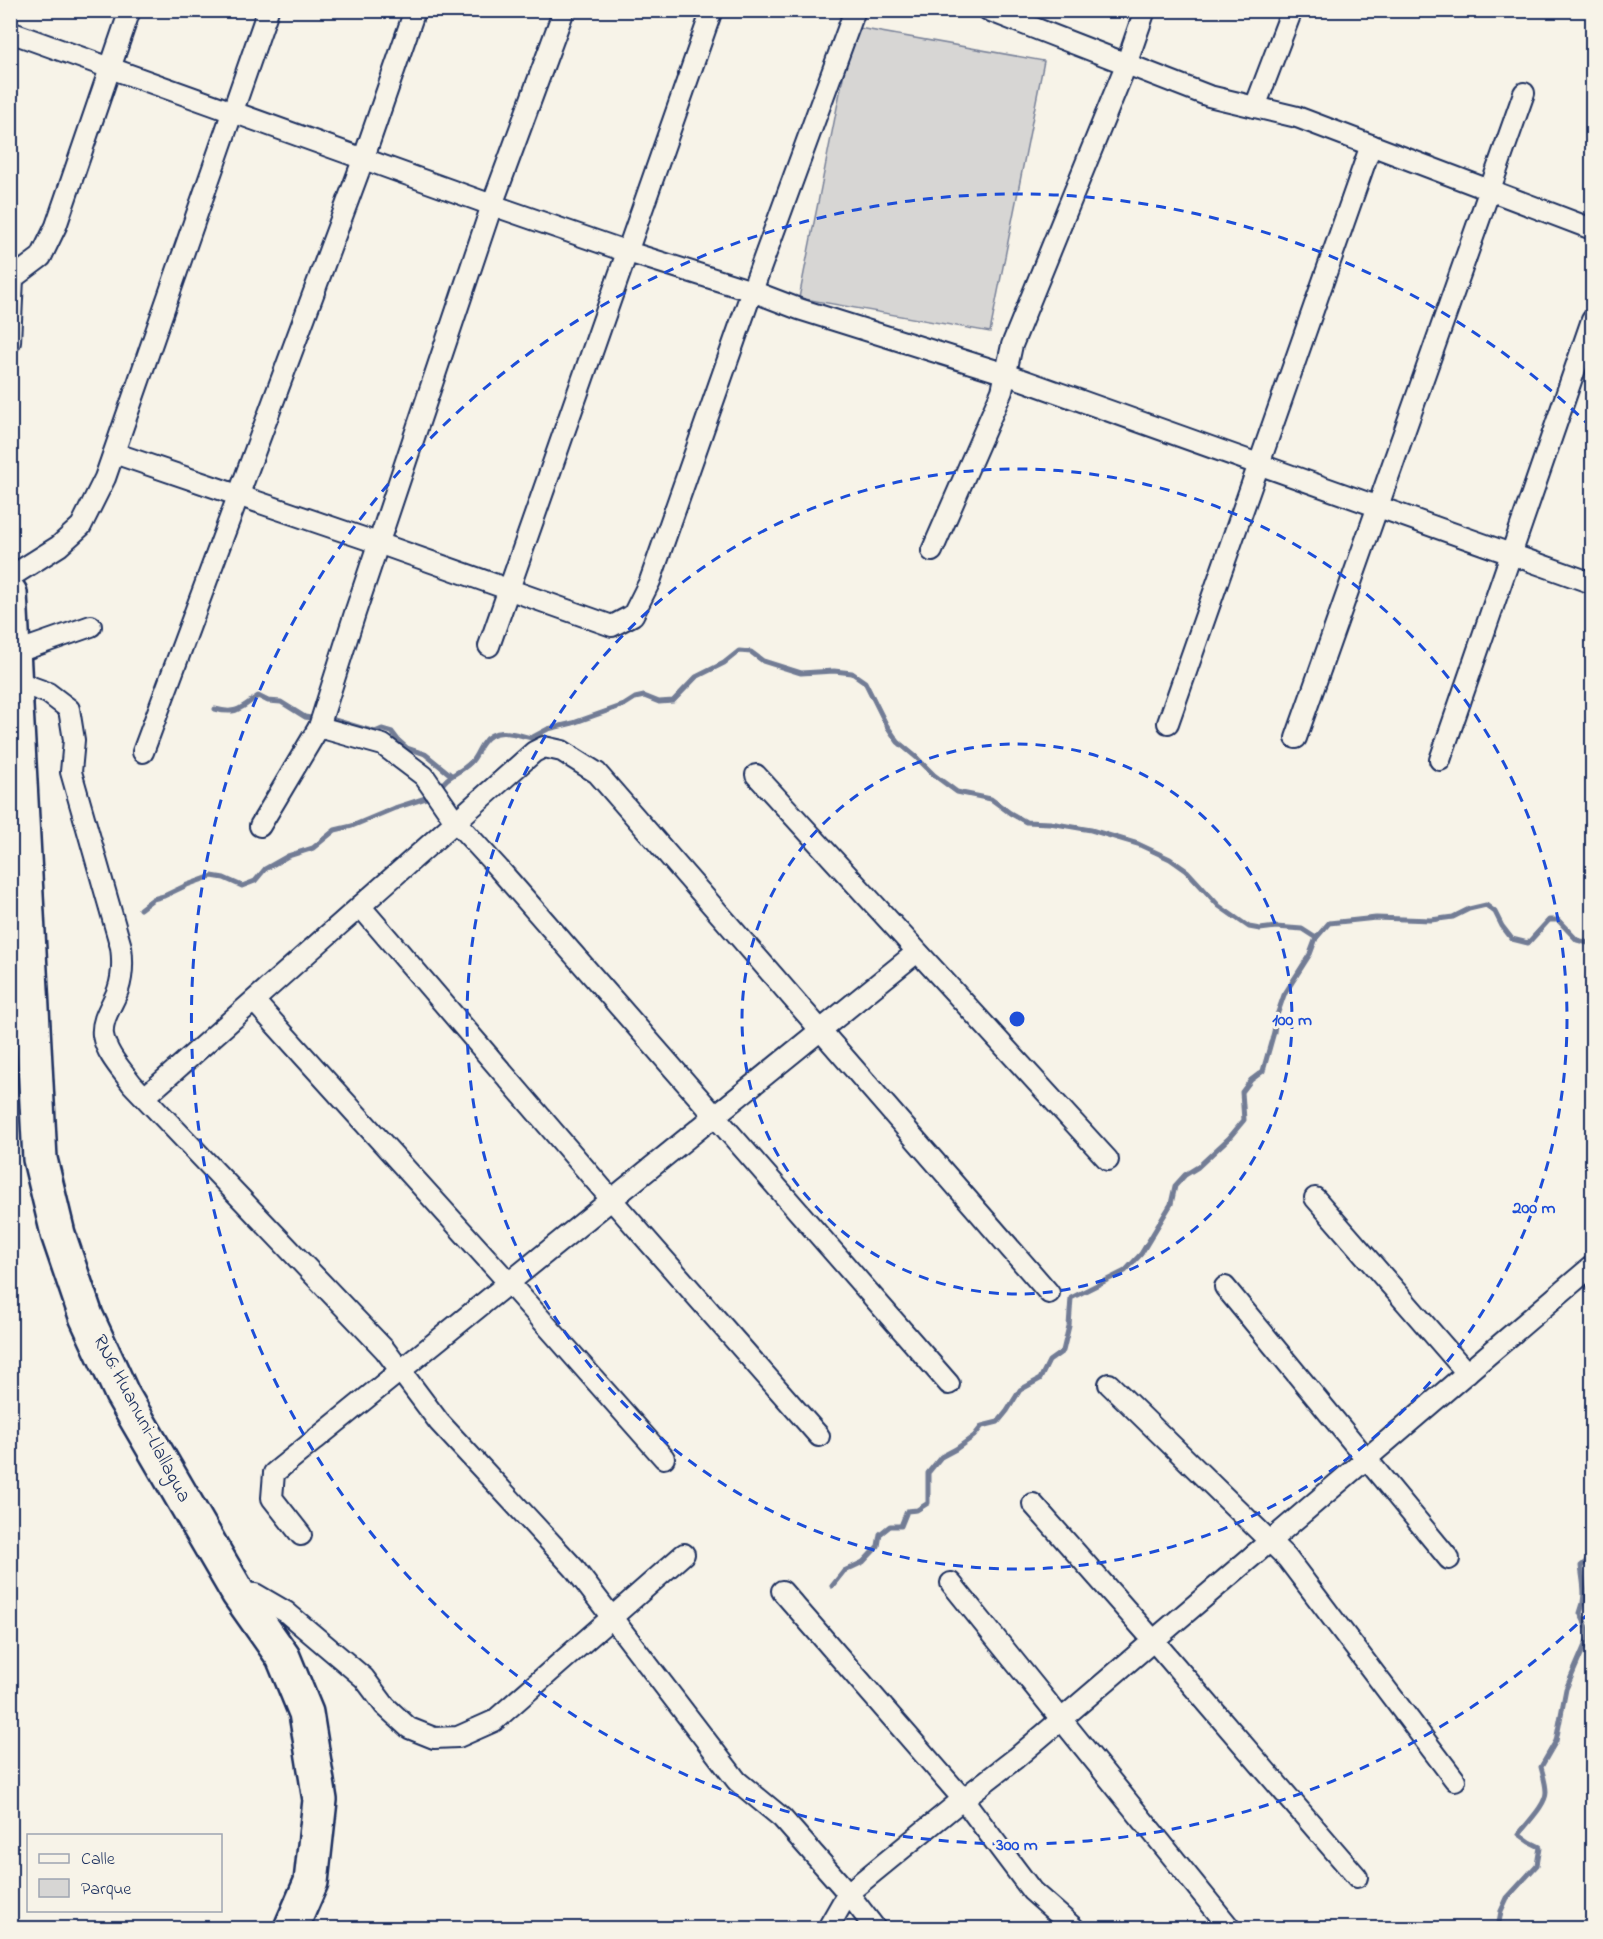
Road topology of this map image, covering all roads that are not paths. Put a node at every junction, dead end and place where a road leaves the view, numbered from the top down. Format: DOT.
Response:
graph roads {
  1 [pos="130,10"];
  2 [pos="268,10"];
  3 [pos="416,10"];
  4 [pos="564,10"];
  5 [pos="712,10"];
  6 [pos="855,10"];
  7 [pos="988,10"];
  8 [pos="1145,10"];
  9 [pos="1292,10"];
  10 [pos="10,32"];
  11 [pos="1126,65"];
  12 [pos="110,67"];
  13 [pos="1524,93"];
  14 [pos="1255,107"];
  15 [pos="233,110"];
  16 [pos="1371,145"];
  17 [pos="363,160"];
  18 [pos="1490,190"];
  19 [pos="492,205"];
  20 [pos="1593,229"];
  21 [pos="628,252"];
  22 [pos="12,275"];
  23 [pos="752,291"];
  24 [pos="1593,320"];
  25 [pos="10,342"];
  26 [pos="1005,374"];
  27 [pos="114,453"];
  28 [pos="1259,464"];
  29 [pos="237,496"];
  30 [pos="1377,507"];
  31 [pos="378,543"];
  32 [pos="932,551"];
  33 [pos="1511,554"];
  34 [pos="10,577"];
  35 [pos="1593,583"];
  36 [pos="508,590"];
  37 [pos="10,593"];
  38 [pos="91,626"];
  39 [pos="489,646"];
  40 [pos="14,667"];
  41 [pos="1168,723"];
  42 [pos="319,727"];
  43 [pos="1296,738"];
  44 [pos="143,752"];
  45 [pos="1440,760"];
  46 [pos="756,775"];
  47 [pos="456,822"];
  48 [pos="260,826"];
  49 [pos="360,906"];
  50 [pos="917,952"];
  51 [pos="254,1001"];
  52 [pos="819,1029"];
  53 [pos="145,1097"];
  54 [pos="714,1115"];
  55 [pos="1108,1160"];
  56 [pos="1315,1198"];
  57 [pos="612,1199"];
  58 [pos="1593,1266"];
  59 [pos="509,1283"];
  60 [pos="1225,1287"];
  61 [pos="1049,1293"];
  62 [pos="400,1371"];
  63 [pos="1467,1372"];
  64 [pos="949,1384"];
  65 [pos="1109,1384"];
  66 [pos="819,1436"];
  67 [pos="664,1458"];
  68 [pos="1366,1459"];
  69 [pos="1033,1504"];
  70 [pos="301,1535"];
  71 [pos="1270,1541"];
  72 [pos="684,1554"];
  73 [pos="1449,1559"];
  74 [pos="951,1583"];
  75 [pos="782,1591"];
  76 [pos="238,1593"];
  77 [pos="612,1617"];
  78 [pos="1153,1640"];
  79 [pos="1062,1719"];
  80 [pos="1455,1780"];
  81 [pos="963,1799"];
  82 [pos="1357,1877"];
  83 [pos="848,1893"];
  84 [pos="291,1929"];
  85 [pos="828,1929"];
  86 [pos="875,1929"];
  87 [pos="1074,1929"];
  88 [pos="1230,1929"];
  1 -- 12 [label="street"];
  2 -- 15 [label="street"];
  3 -- 17 [label="street"];
  4 -- 19 [label="street"];
  5 -- 21 [label="street"];
  6 -- 23 [label="street"];
  7 -- 11 [label="street"];
  8 -- 11 [label="street"];
  9 -- 14 [label="street"];
  10 -- 12 [label="street"];
  11 -- 14 [label="street"];
  11 -- 26 [label="street"];
  12 -- 15 [label="street"];
  12 -- 22 [label="street"];
  13 -- 18 [label="street"];
  14 -- 16 [label="street"];
  15 -- 17 [label="street"];
  15 -- 27 [label="street"];
  16 -- 18 [label="street"];
  16 -- 28 [label="street"];
  17 -- 19 [label="street"];
  17 -- 29 [label="street"];
  18 -- 20 [label="street"];
  18 -- 30 [label="street"];
  19 -- 21 [label="street"];
  19 -- 31 [label="street"];
  21 -- 23 [label="street"];
  21 -- 36 [label="street"];
  22 -- 25 [label="street"];
  23 -- 26 [label="street"];
  23 -- 36 [label="street"];
  24 -- 33 [label="street"];
  26 -- 28 [label="street"];
  26 -- 32 [label="street"];
  27 -- 29 [label="street"];
  27 -- 34 [label="street"];
  28 -- 30 [label="street"];
  28 -- 41 [label="street"];
  29 -- 31 [label="street"];
  29 -- 44 [label="street"];
  30 -- 33 [label="street"];
  30 -- 43 [label="street"];
  31 -- 36 [label="street"];
  31 -- 42 [label="street"];
  33 -- 35 [label="street"];
  33 -- 45 [label="street"];
  36 -- 39 [label="street"];
  37 -- 40 [label="highway, RN6: Huanuni-Llallagua"];
  38 -- 40 [label="street"];
  40 -- 53 [label="street"];
  40 -- 76 [label="highway, RN6: Huanuni-Llallagua"];
  42 -- 47 [label="street"];
  42 -- 48 [label="street"];
  46 -- 50 [label="street"];
  47 -- 49 [label="street"];
  47 -- 52 [label="street"];
  47 -- 54 [label="street"];
  49 -- 51 [label="street"];
  49 -- 57 [label="street"];
  50 -- 52 [label="street"];
  50 -- 55 [label="street"];
  51 -- 53 [label="street"];
  51 -- 59 [label="street"];
  52 -- 54 [label="street"];
  52 -- 61 [label="street"];
  53 -- 62 [label="street"];
  54 -- 57 [label="street"];
  54 -- 64 [label="street"];
  56 -- 63 [label="street"];
  57 -- 59 [label="street"];
  57 -- 66 [label="street"];
  58 -- 63 [label="street"];
  59 -- 62 [label="street"];
  59 -- 67 [label="street"];
  60 -- 68 [label="street"];
  62 -- 70 [label="street"];
  62 -- 77 [label="street"];
  63 -- 68 [label="street"];
  65 -- 71 [label="street"];
  68 -- 71 [label="street"];
  68 -- 73 [label="street"];
  69 -- 78 [label="street"];
  71 -- 78 [label="street"];
  71 -- 80 [label="street"];
  72 -- 77 [label="street"];
  74 -- 79 [label="street"];
  75 -- 81 [label="street"];
  76 -- 77 [label="street"];
  76 -- 84 [label="highway, RN6: Huanuni-Llallagua"];
  77 -- 83 [label="street"];
  78 -- 79 [label="street"];
  78 -- 82 [label="street"];
  79 -- 81 [label="street"];
  79 -- 88 [label="street"];
  81 -- 83 [label="street"];
  81 -- 87 [label="street"];
  83 -- 85 [label="street"];
  83 -- 86 [label="street"];
}
